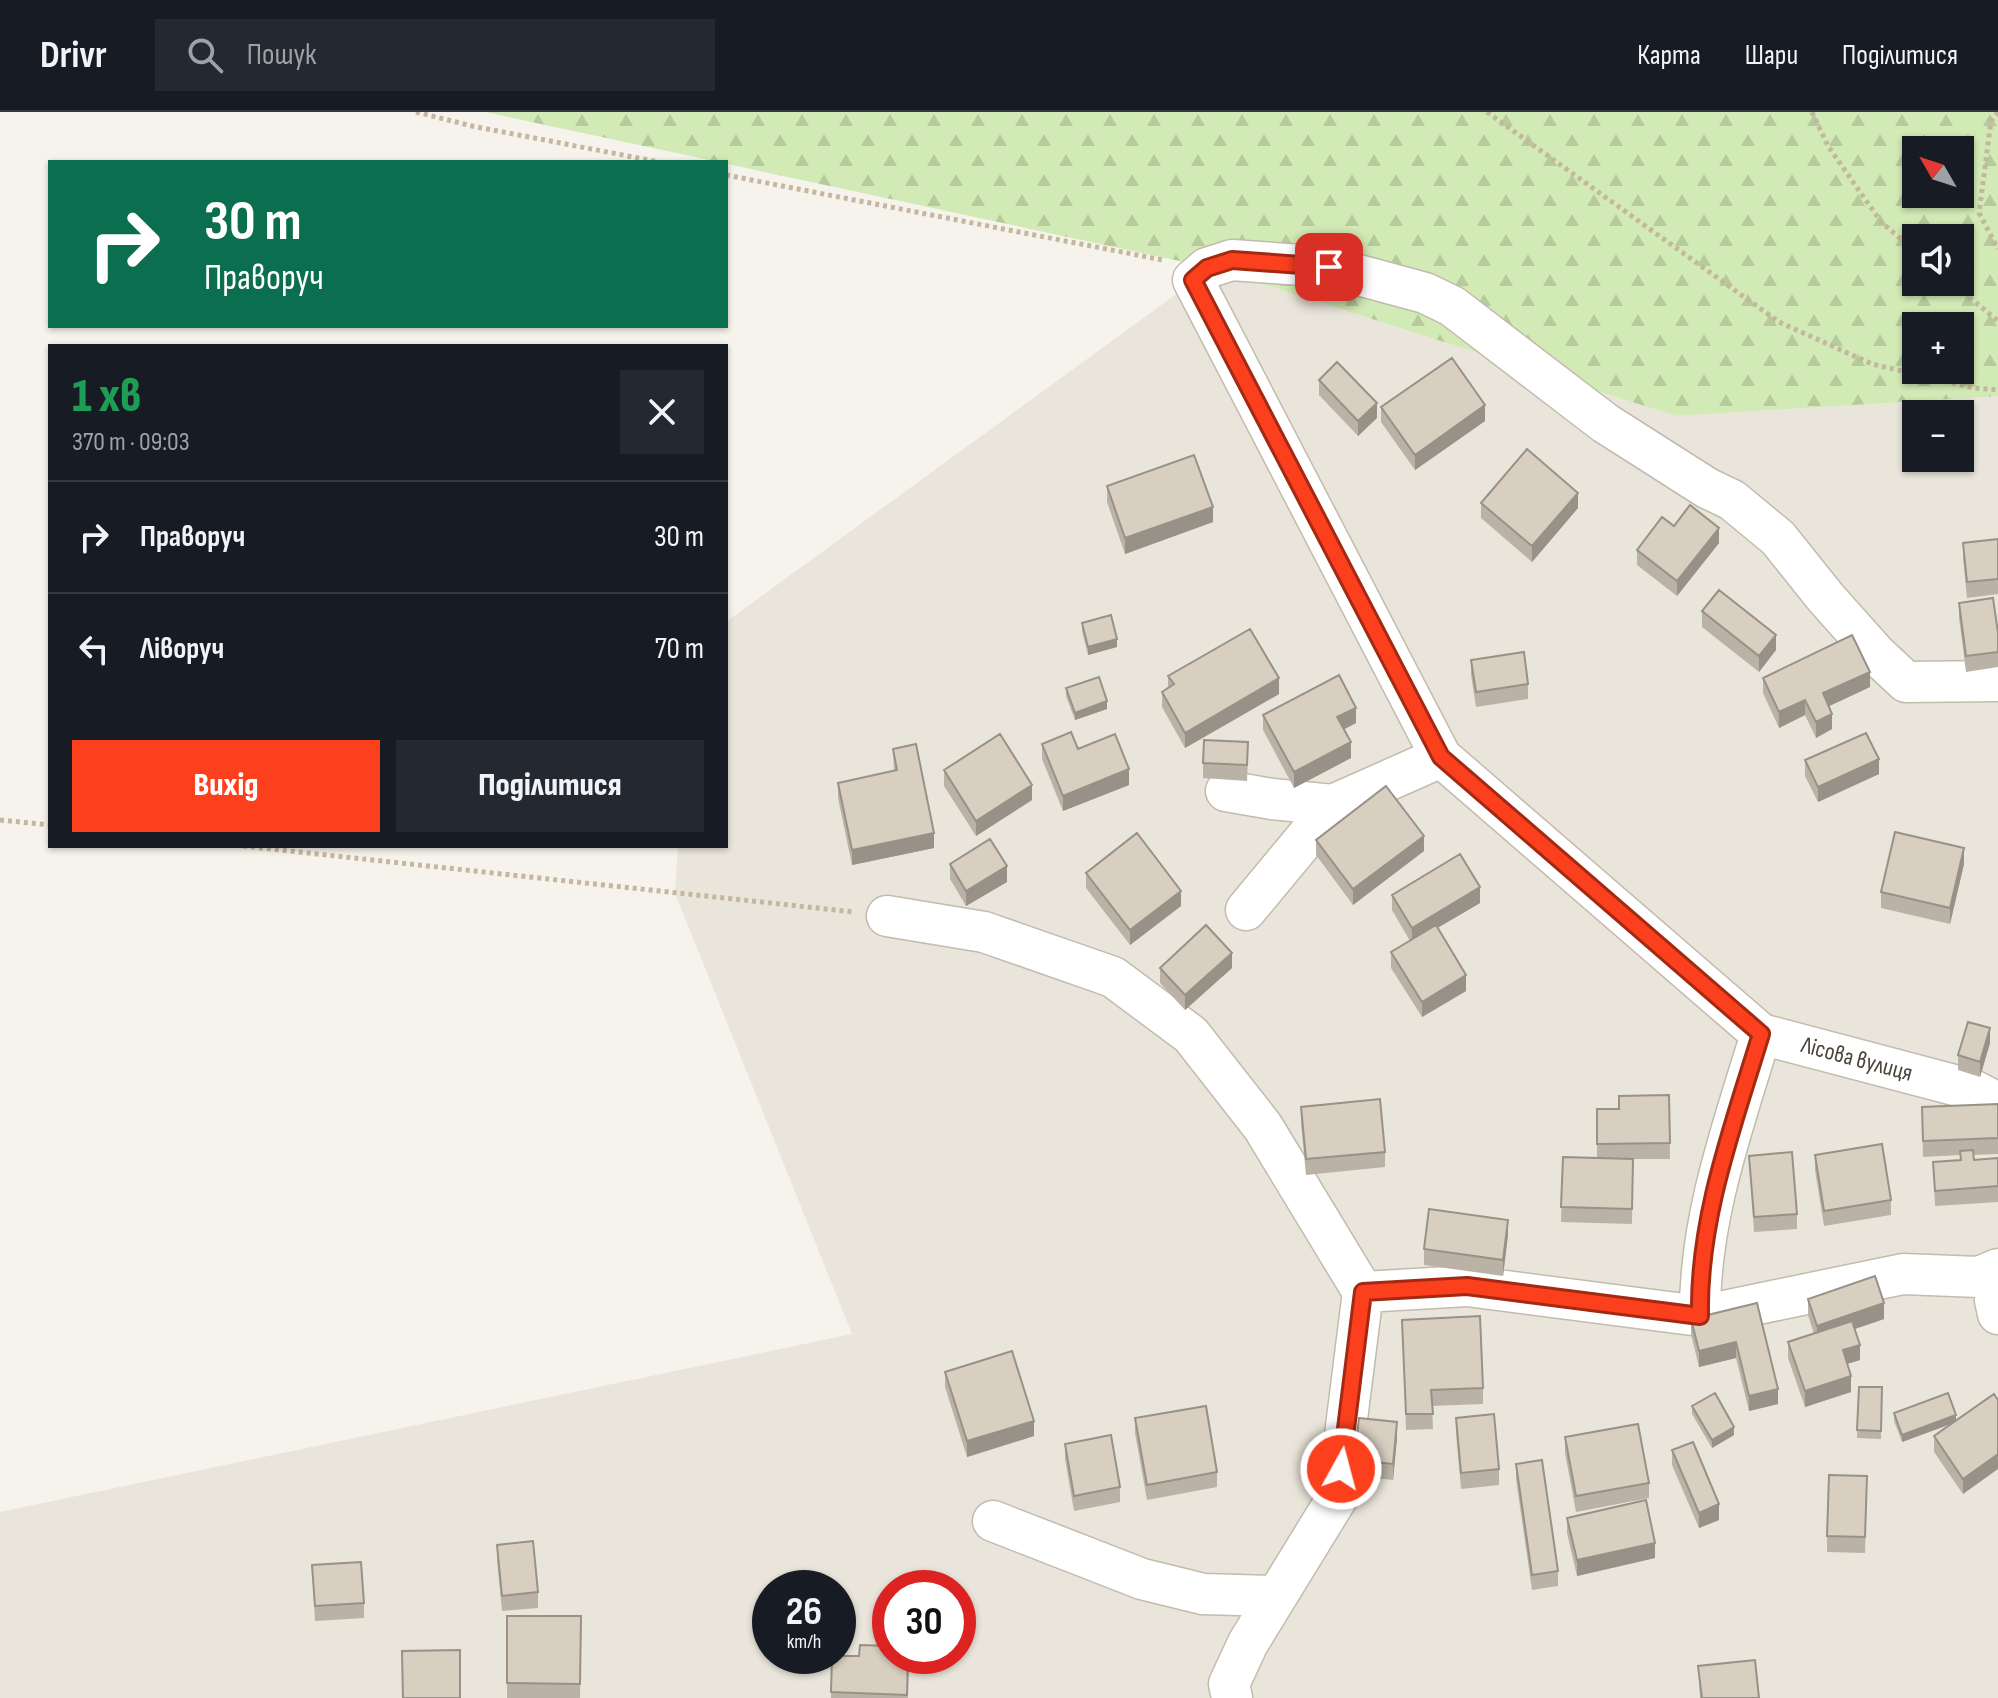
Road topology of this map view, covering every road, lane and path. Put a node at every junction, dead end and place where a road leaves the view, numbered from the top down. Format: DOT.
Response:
graph roads {
  1 [pos="416,112"];
  2 [pos="1487,112"];
  3 [pos="1812,112"];
  4 [pos="1998,112"];
  5 [pos="649,160"];
  6 [pos="728,175"];
  7 [pos="1902,240"];
  8 [pos="1998,249"];
  9 [pos="1200,274"];
  10 [pos="1968,296"];
  11 [pos="1998,321"];
  12 [pos="1998,390"];
  13 [pos="1998,681"];
  14 [pos="1441,757"];
  15 [pos="1226,791"];
  16 [pos="1333,805"];
  17 [pos="0,820"];
  18 [pos="48,825"];
  19 [pos="261,848"];
  20 [pos="1246,910"];
  21 [pos="887,916"];
  22 [pos="1761,1034"];
  23 [pos="1998,1103"];
  24 [pos="1998,1269"];
  25 [pos="1363,1292"];
  26 [pos="1998,1314"];
  27 [pos="1700,1316"];
  28 [pos="993,1521"];
  29 [pos="1276,1596"];
  30 [pos="1232,1698"];
  1 -- 5 [label="path"];
  2 -- 12 [label="path"];
  3 -- 7 [label="path"];
  4 -- 8 [label="path"];
  6 -- 9 [label="path"];
  9 -- 13 [label="street"];
  9 -- 14 [label="street, Лісова вулиця"];
  10 -- 11 [label="path"];
  14 -- 16 [label="street"];
  14 -- 22 [label="street, Лісова вулиця"];
  15 -- 16 [label="street"];
  16 -- 20 [label="street"];
  17 -- 18 [label="path"];
  19 -- 21 [label="path"];
  21 -- 25 [label="street"];
  22 -- 23 [label="street, Лісова вулиця"];
  22 -- 27 [label="street"];
  24 -- 26 [label="street"];
  24 -- 27 [label="street"];
  25 -- 27 [label="street"];
  25 -- 29 [label="street"];
  28 -- 29 [label="street"];
  29 -- 30 [label="street"];
}
